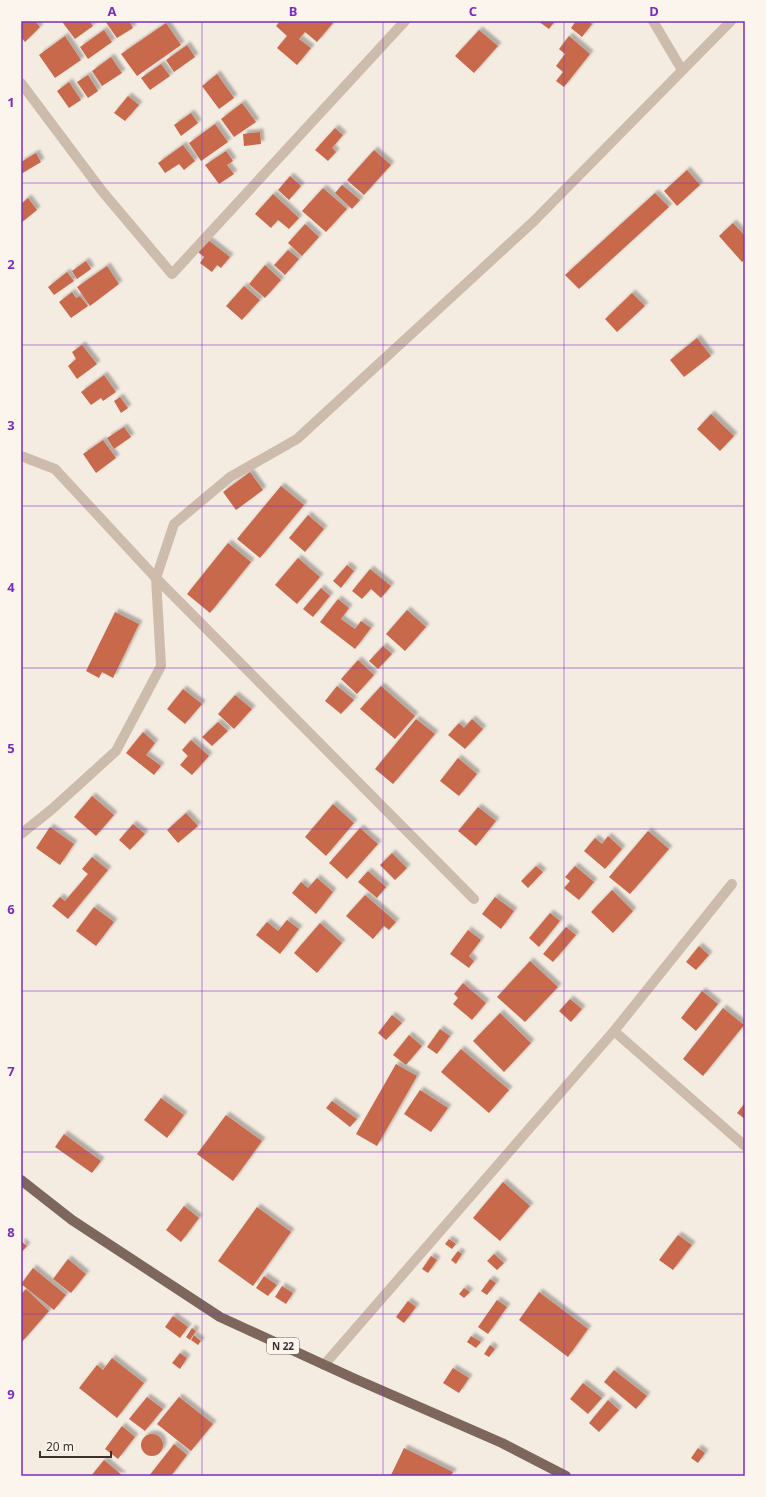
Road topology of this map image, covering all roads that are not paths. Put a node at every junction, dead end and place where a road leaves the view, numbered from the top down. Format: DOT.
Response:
graph roads {
  1 [pos="405,21"];
  2 [pos="653,21"];
  3 [pos="731,21"];
  4 [pos="682,70"];
  5 [pos="21,84"];
  6 [pos="21,456"];
  7 [pos="156,578"];
  8 [pos="21,834"];
  9 [pos="732,884"];
  10 [pos="474,898"];
  11 [pos="614,1031"];
  12 [pos="745,1146"];
  13 [pos="21,1180"];
  14 [pos="324,1365"];
  15 [pos="566,1476"];
  1 -- 5 [label="street"];
  2 -- 4 [label="street"];
  3 -- 4 [label="street"];
  4 -- 7 [label="street"];
  6 -- 7 [label="street"];
  7 -- 8 [label="street"];
  7 -- 10 [label="street"];
  9 -- 11 [label="street"];
  11 -- 12 [label="street"];
  11 -- 14 [label="street"];
  13 -- 14 [label="main road, N 22 / N 22"];
  14 -- 15 [label="main road, N 22 / N 22"];
}
